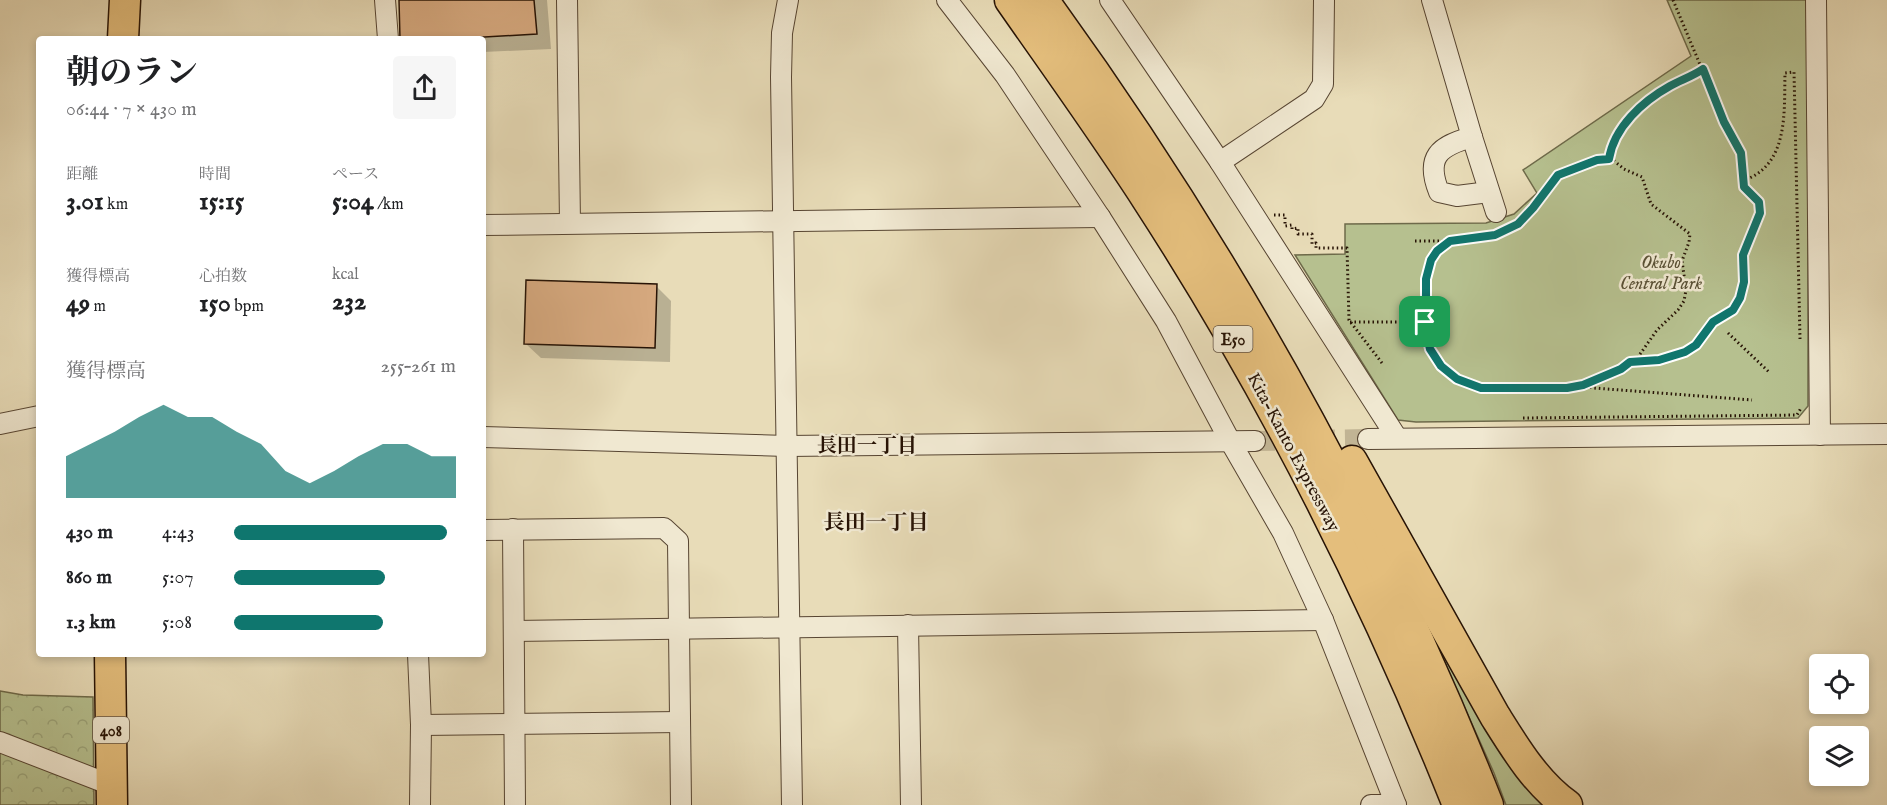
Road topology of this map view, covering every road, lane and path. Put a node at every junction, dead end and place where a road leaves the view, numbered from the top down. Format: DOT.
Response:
graph roads {
  1 [pos="125,0"];
  2 [pos="385,0"];
  3 [pos="567,0"];
  4 [pos="788,0"];
  5 [pos="947,0"];
  6 [pos="1010,0"];
  7 [pos="1043,0"];
  8 [pos="1110,0"];
  9 [pos="1324,0"];
  10 [pos="1432,0"];
  11 [pos="1673,0"];
  12 [pos="1816,0"];
  13 [pos="123,36"];
  14 [pos="388,36"];
  15 [pos="1703,69"];
  16 [pos="1472,137"];
  17 [pos="1609,159"];
  18 [pos="1220,162"];
  19 [pos="1742,181"];
  20 [pos="1172,188"];
  21 [pos="1489,192"];
  22 [pos="1496,212"];
  23 [pos="1254,215"];
  24 [pos="1100,218"];
  25 [pos="783,221"];
  26 [pos="570,223"];
  27 [pos="486,225"];
  28 [pos="1415,241"];
  29 [pos="1450,241"];
  30 [pos="1350,322"];
  31 [pos="1425,322"];
  32 [pos="1728,333"];
  33 [pos="1800,341"];
  34 [pos="1630,362"];
  35 [pos="1382,363"];
  36 [pos="1769,372"];
  37 [pos="1579,385"];
  38 [pos="1752,400"];
  39 [pos="1801,408"];
  40 [pos="36,417"];
  41 [pos="1522,418"];
  42 [pos="0,424"];
  43 [pos="1887,434"];
  44 [pos="1820,435"];
  45 [pos="486,437"];
  46 [pos="1397,438"];
  47 [pos="1368,439"];
  48 [pos="1230,441"];
  49 [pos="1255,441"];
  50 [pos="787,446"];
  51 [pos="513,529"];
  52 [pos="486,530"];
  53 [pos="1323,620"];
  54 [pos="908,625"];
  55 [pos="790,627"];
  56 [pos="679,628"];
  57 [pos="514,631"];
  58 [pos="110,657"];
  59 [pos="417,657"];
  60 [pos="1416,702"];
  61 [pos="680,722"];
  62 [pos="515,724"];
  63 [pos="421,725"];
  64 [pos="0,742"];
  65 [pos="112,795"];
  66 [pos="420,805"];
  67 [pos="515,805"];
  68 [pos="681,805"];
  69 [pos="792,805"];
  70 [pos="911,805"];
  71 [pos="1371,805"];
  72 [pos="1396,805"];
  73 [pos="1444,805"];
  74 [pos="1458,805"];
  75 [pos="1488,805"];
  76 [pos="1567,805"];
  1 -- 13 [label="highway"];
  2 -- 14 [label="street"];
  3 -- 26 [label="street"];
  4 -- 25 [label="street"];
  5 -- 24 [label="street"];
  6 -- 60 [label="highway, Kita-Kanto Expressway / E50"];
  7 -- 20 [label="highway, Kita-Kanto Expressway / E50"];
  8 -- 18 [label="street"];
  9 -- 18 [label="street"];
  10 -- 16 [label="street"];
  11 -- 15 [label="path"];
  12 -- 44 [label="street"];
  15 -- 17 [label="path"];
  15 -- 19 [label="path"];
  16 -- 21 [label="street"];
  16 -- 21 [label="street"];
  17 -- 29 [label="path"];
  17 -- 34 [label="path"];
  18 -- 23 [label="street"];
  19 -- 33 [label="path"];
  19 -- 34 [label="path"];
  20 -- 75 [label="highway, Kita-Kanto Expressway / E50"];
  20 -- 76 [label="highway"];
  21 -- 22 [label="street"];
  23 -- 30 [label="path"];
  23 -- 46 [label="street"];
  24 -- 25 [label="street"];
  24 -- 48 [label="street"];
  25 -- 26 [label="street"];
  25 -- 50 [label="street"];
  26 -- 27 [label="street"];
  28 -- 29 [label="path"];
  29 -- 31 [label="path"];
  30 -- 31 [label="path"];
  30 -- 35 [label="path"];
  31 -- 37 [label="path"];
  32 -- 36 [label="path"];
  34 -- 37 [label="path"];
  37 -- 38 [label="path"];
  39 -- 41 [label="path"];
  40 -- 42 [label="street"];
  43 -- 44 [label="street"];
  44 -- 46 [label="street"];
  45 -- 50 [label="street"];
  46 -- 47 [label="street"];
  48 -- 49 [label="street"];
  48 -- 50 [label="street"];
  48 -- 53 [label="street"];
  50 -- 55 [label="street"];
  51 -- 52 [label="street"];
  51 -- 56 [label="street"];
  51 -- 57 [label="street"];
  53 -- 54 [label="street"];
  53 -- 72 [label="street"];
  54 -- 55 [label="street"];
  54 -- 70 [label="street"];
  55 -- 56 [label="street"];
  55 -- 69 [label="street"];
  56 -- 57 [label="street"];
  56 -- 61 [label="street"];
  57 -- 62 [label="street"];
  58 -- 65 [label="highway, 408"];
  59 -- 63 [label="street"];
  60 -- 73 [label="highway"];
  60 -- 74 [label="highway, Kita-Kanto Expressway / E50"];
  61 -- 62 [label="street"];
  61 -- 68 [label="street"];
  62 -- 63 [label="street"];
  62 -- 67 [label="street"];
  63 -- 66 [label="street"];
  64 -- 65 [label="street"];
  71 -- 72 [label="street"];
}
